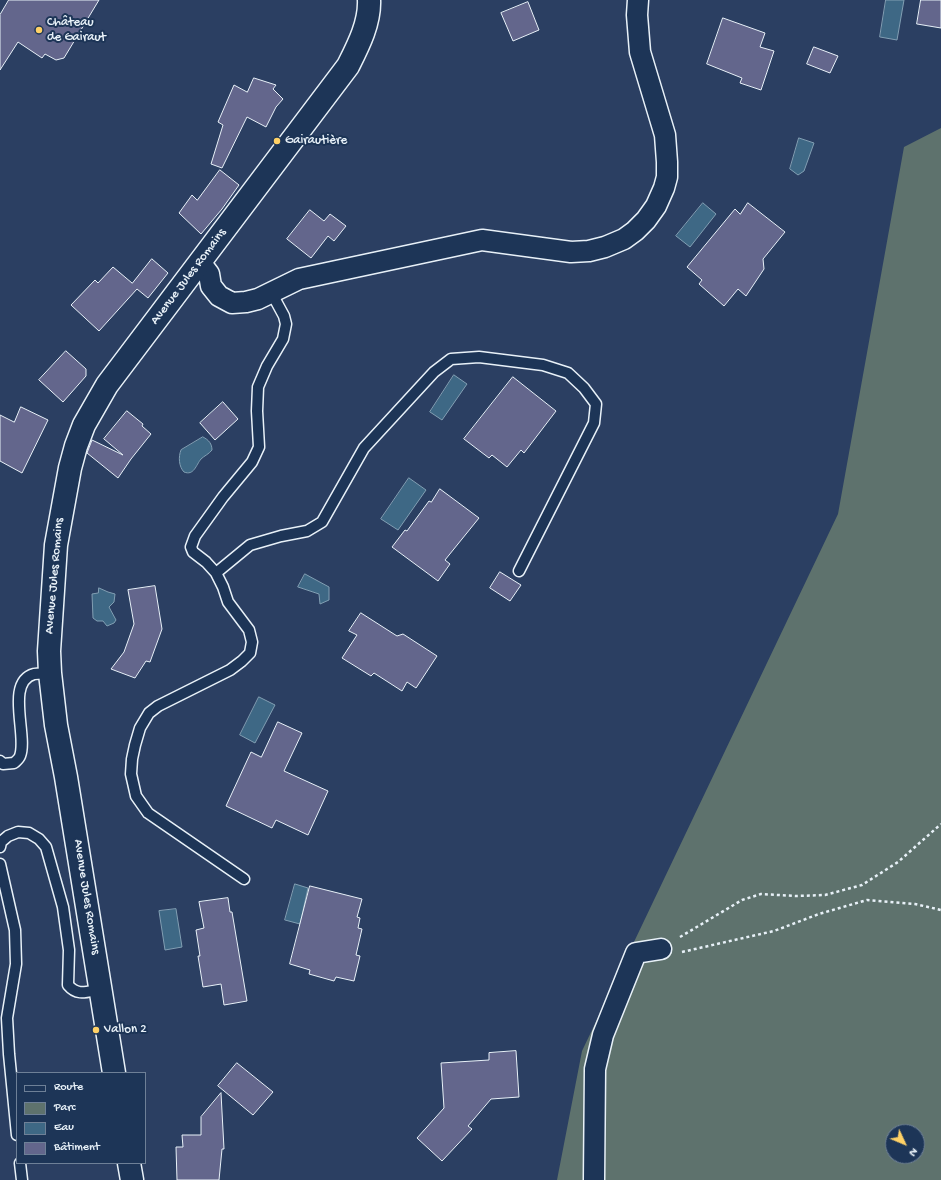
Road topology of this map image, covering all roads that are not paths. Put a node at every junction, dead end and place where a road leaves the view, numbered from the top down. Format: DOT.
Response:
graph roads {
  1 [pos="369,0"];
  2 [pos="638,0"];
  3 [pos="200,262"];
  4 [pos="271,292"];
  5 [pos="519,571"];
  6 [pos="216,573"];
  7 [pos="50,673"];
  8 [pos="0,761"];
  9 [pos="0,847"];
  10 [pos="0,864"];
  11 [pos="244,879"];
  12 [pos="670,951"];
  13 [pos="100,989"];
  14 [pos="114,1072"];
  15 [pos="16,1125"];
  16 [pos="20,1164"];
  17 [pos="129,1164"];
  18 [pos="22,1180"];
  19 [pos="132,1180"];
  20 [pos="594,1180"];
  1 -- 3 [label="street, Avenue Jules Romains"];
  2 -- 4 [label="street"];
  3 -- 4 [label="street"];
  3 -- 7 [label="street, Avenue Jules Romains"];
  4 -- 6 [label="lane"];
  5 -- 6 [label="lane"];
  6 -- 11 [label="lane"];
  7 -- 8 [label="lane"];
  7 -- 13 [label="street, Avenue Jules Romains"];
  9 -- 13 [label="lane"];
  10 -- 15 [label="lane"];
  12 -- 20 [label="street"];
  13 -- 14 [label="street, Avenue Jules Romains"];
  16 -- 18 [label="lane"];
  17 -- 19 [label="street"];
}
